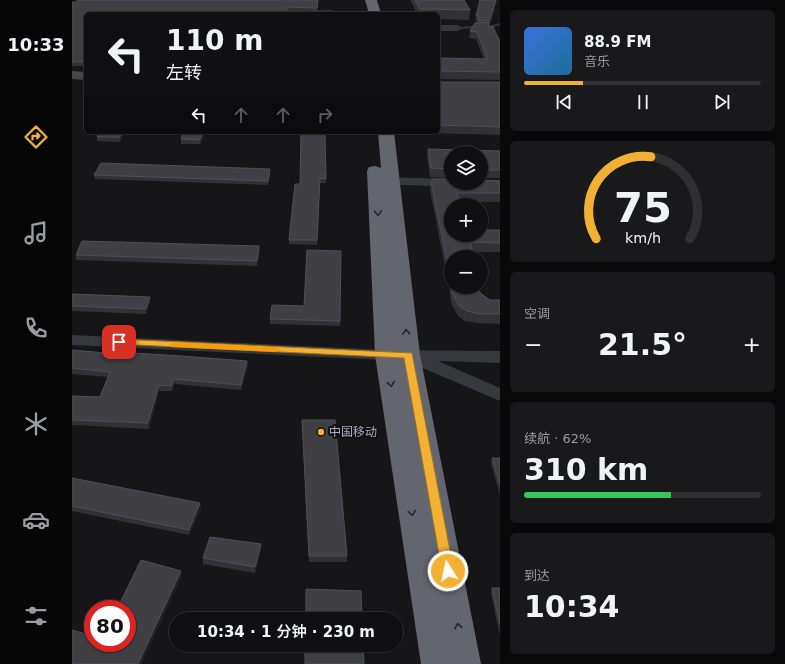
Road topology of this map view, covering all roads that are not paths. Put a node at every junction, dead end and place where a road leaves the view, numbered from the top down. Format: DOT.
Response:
graph roads {
  1 [pos="371,0"];
  2 [pos="375,12"];
  3 [pos="500,24"];
  4 [pos="440,28"];
  5 [pos="458,28"];
  6 [pos="72,75"];
  7 [pos="84,76"];
  8 [pos="373,134"];
  9 [pos="386,134"];
  10 [pos="383,181"];
  11 [pos="500,184"];
  12 [pos="72,340"];
  13 [pos="397,355"];
  14 [pos="500,357"];
  15 [pos="500,394"];
  16 [pos="437,664"];
  17 [pos="465,664"];
  1 -- 2 [label="highway"];
  3 -- 5 [label="lane"];
  4 -- 5 [label="street"];
  6 -- 7 [label="street"];
  8 -- 10 [label="highway"];
  9 -- 10 [label="highway"];
  10 -- 11 [label="street"];
  10 -- 13 [label="highway"];
  12 -- 13 [label="street"];
  13 -- 14 [label="street"];
  13 -- 15 [label="street"];
  13 -- 16 [label="highway, one-way"];
  17 -- 13 [label="highway, one-way"];
}
